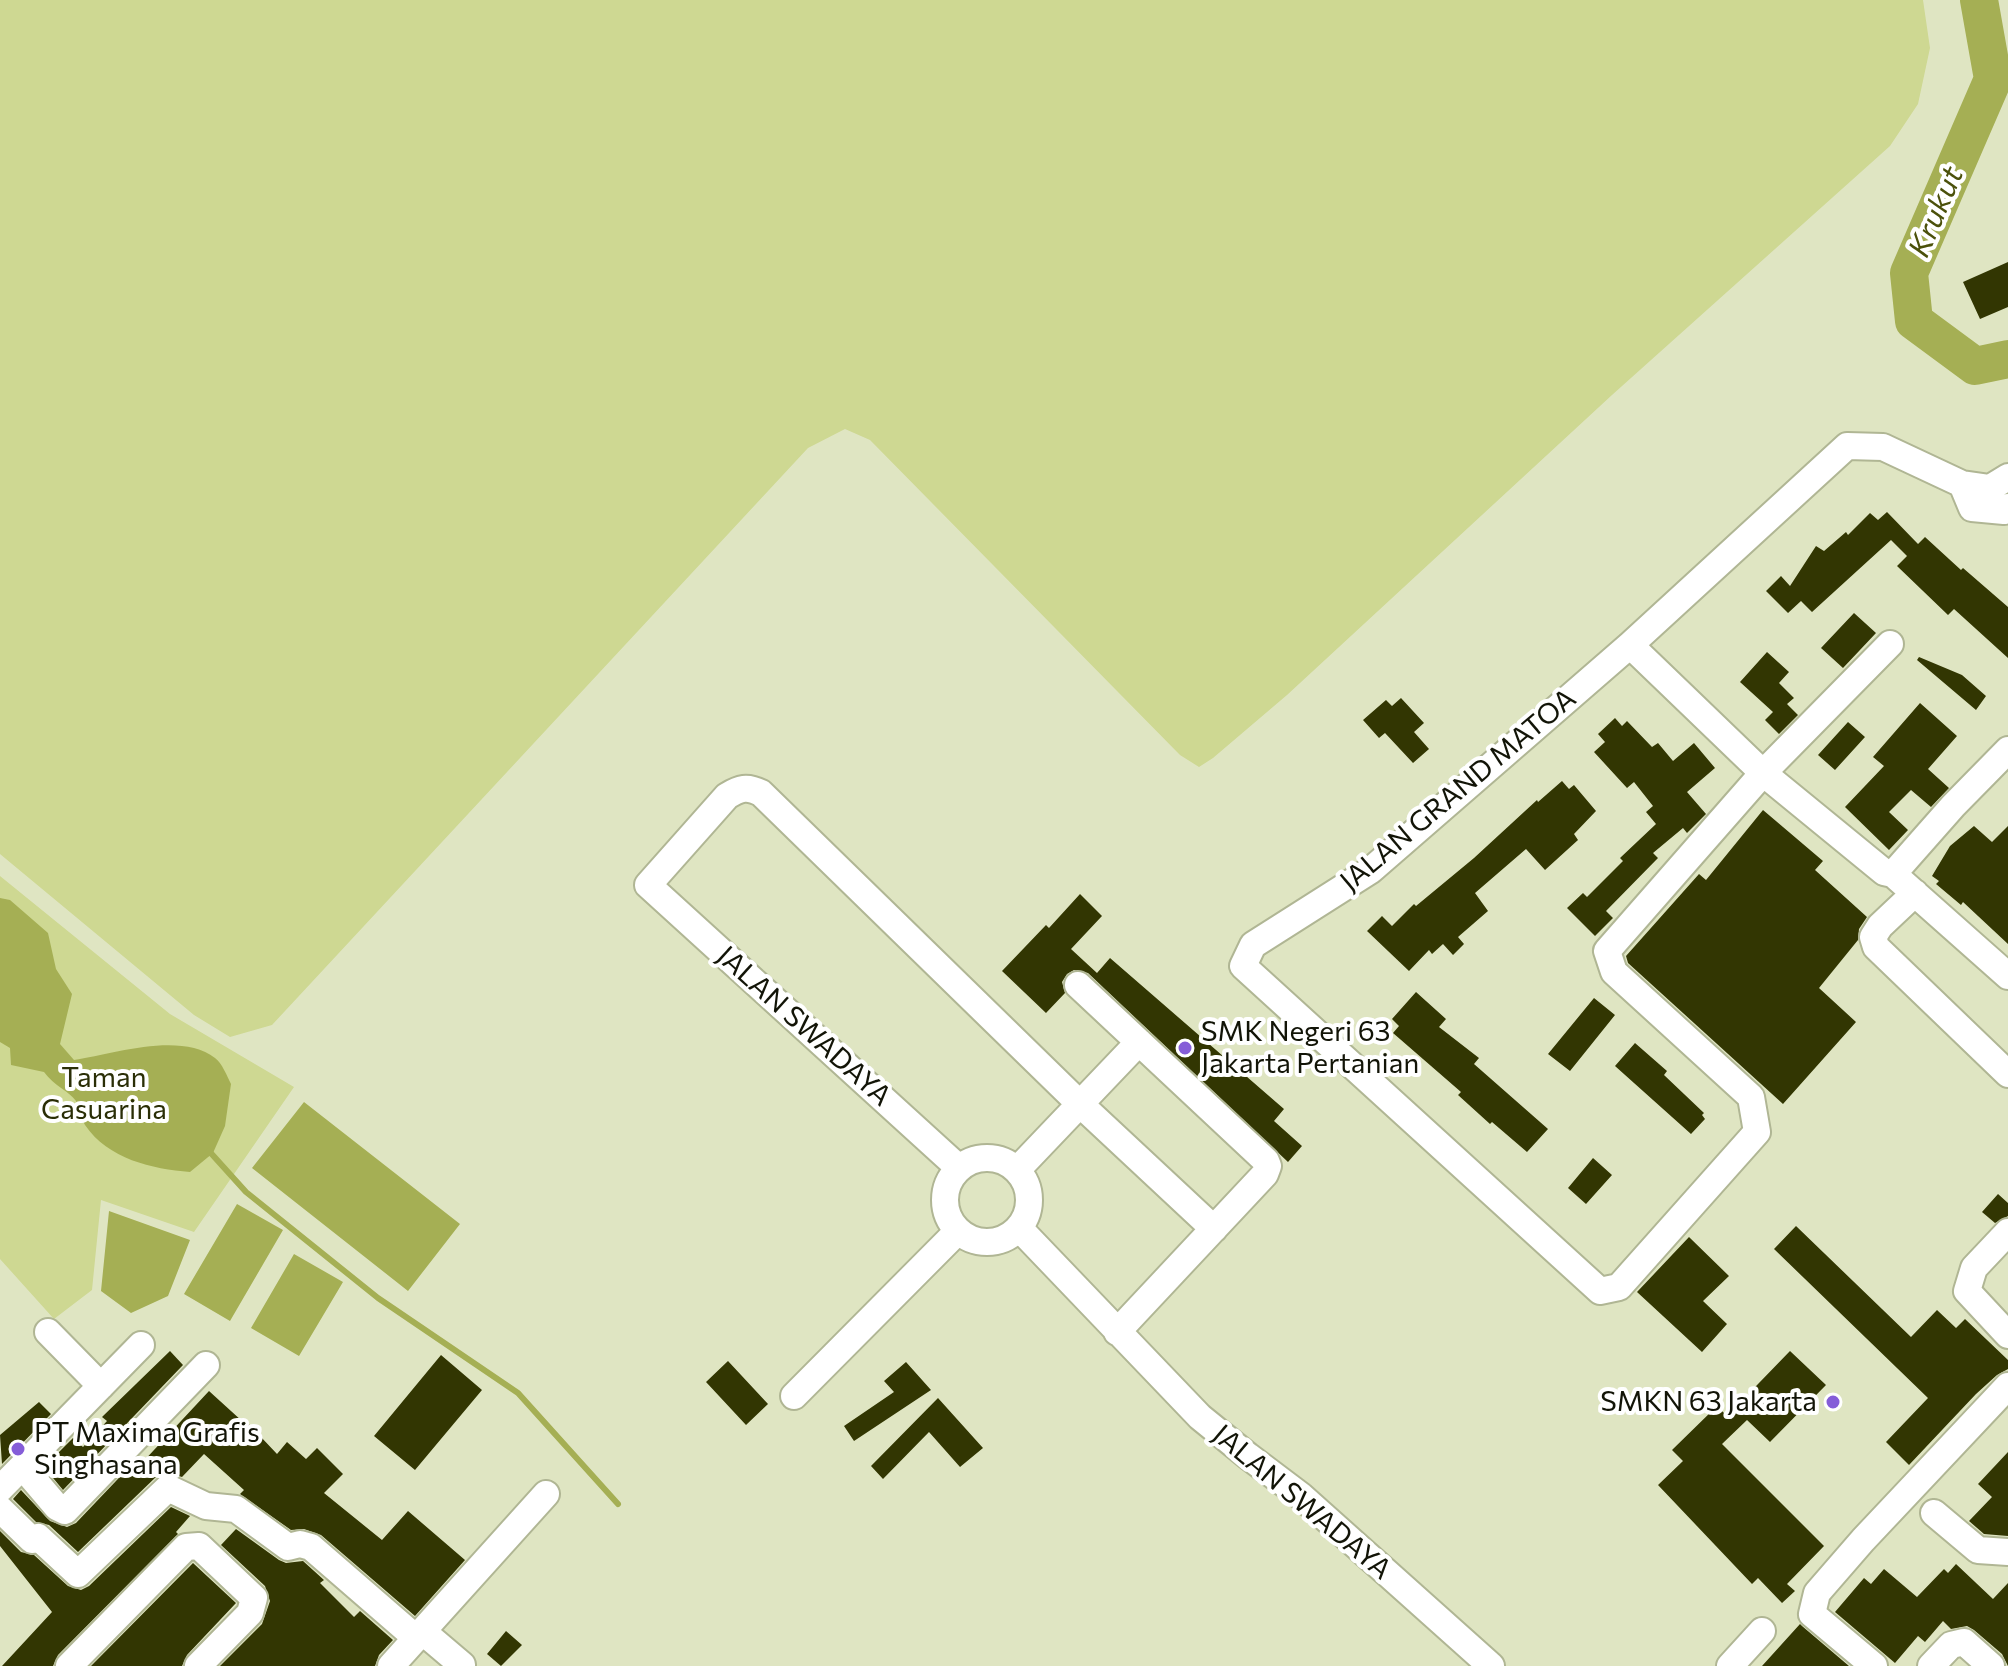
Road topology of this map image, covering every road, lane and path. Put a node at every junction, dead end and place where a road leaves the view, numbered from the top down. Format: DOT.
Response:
graph roads {
  1 [pos="2008,477"];
  2 [pos="1962,484"];
  3 [pos="2008,507"];
  4 [pos="1890,644"];
  5 [pos="1630,645"];
  6 [pos="2008,750"];
  7 [pos="1763,773"];
  8 [pos="1893,874"];
  9 [pos="1915,893"];
  10 [pos="2008,976"];
  11 [pos="1078,985"];
  12 [pos="1139,1042"];
  13 [pos="2008,1074"];
  14 [pos="1080,1104"];
  15 [pos="959,1168"];
  16 [pos="1018,1169"];
  17 [pos="1019,1228"];
  18 [pos="1214,1229"];
  19 [pos="958,1231"];
  20 [pos="2008,1232"];
  21 [pos="48,1332"];
  22 [pos="1117,1332"];
  23 [pos="2008,1335"];
  24 [pos="141,1345"];
  25 [pos="206,1365"];
  26 [pos="101,1386"];
  27 [pos="2008,1386"];
  28 [pos="794,1396"];
  29 [pos="23,1467"];
  30 [pos="0,1489"];
  31 [pos="546,1494"];
  32 [pos="0,1509"];
  33 [pos="1934,1513"];
  34 [pos="2008,1552"];
  35 [pos="1762,1631"];
  36 [pos="419,1634"];
  37 [pos="462,1665"];
  38 [pos="69,1666"];
  39 [pos="198,1666"];
  40 [pos="391,1666"];
  41 [pos="1491,1666"];
  42 [pos="1730,1666"];
  43 [pos="1874,1666"];
  44 [pos="1931,1666"];
  45 [pos="1991,1666"];
  1 -- 2 [label="street, JALAN GRAND MATOA"];
  2 -- 3 [label="street"];
  2 -- 5 [label="street, JALAN GRAND MATOA"];
  4 -- 7 [label="street, JALAN GRAND MATOA"];
  5 -- 7 [label="street"];
  5 -- 7 [label="street, JALAN GRAND MATOA"];
  6 -- 8 [label="street"];
  7 -- 8 [label="street"];
  8 -- 9 [label="street"];
  9 -- 10 [label="street"];
  9 -- 13 [label="street"];
  11 -- 12 [label="street"];
  12 -- 14 [label="street"];
  12 -- 18 [label="street"];
  14 -- 15 [label="street, JALAN SWADAYA"];
  14 -- 16 [label="street"];
  14 -- 18 [label="street"];
  15 -- 16 [label="street"];
  15 -- 19 [label="street"];
  16 -- 17 [label="street"];
  17 -- 19 [label="street"];
  17 -- 22 [label="street, JALAN SWADAYA"];
  18 -- 22 [label="street"];
  19 -- 28 [label="street"];
  20 -- 23 [label="street"];
  21 -- 26 [label="street"];
  22 -- 41 [label="street, JALAN SWADAYA"];
  24 -- 26 [label="street"];
  25 -- 29 [label="street"];
  26 -- 29 [label="street"];
  27 -- 43 [label="street"];
  29 -- 30 [label="street"];
  31 -- 36 [label="street"];
  32 -- 36 [label="street"];
  33 -- 34 [label="street"];
  35 -- 42 [label="street"];
  36 -- 37 [label="street"];
  36 -- 40 [label="street"];
  38 -- 39 [label="street"];
  44 -- 45 [label="street"];
}
